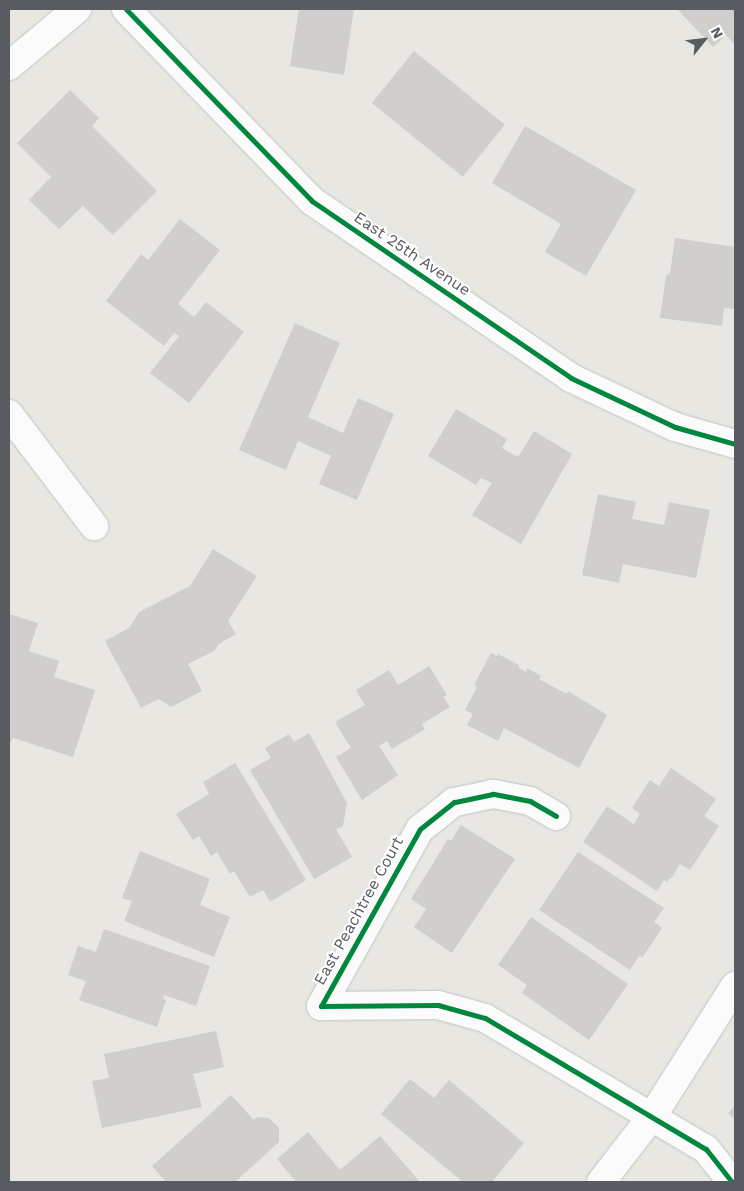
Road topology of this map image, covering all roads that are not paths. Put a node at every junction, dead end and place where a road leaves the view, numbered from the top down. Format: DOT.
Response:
graph roads {
  1 [pos="77,9"];
  2 [pos="126,9"];
  3 [pos="9,66"];
  4 [pos="9,414"];
  5 [pos="735,444"];
  6 [pos="94,526"];
  7 [pos="556,816"];
  8 [pos="735,986"];
  9 [pos="653,1115"];
  10 [pos="601,1182"];
  11 [pos="732,1182"];
  1 -- 3 [label="street"];
  2 -- 5 [label="street, East 25th Avenue"];
  4 -- 6 [label="street"];
  7 -- 9 [label="street, East Peachtree Court"];
  8 -- 9 [label="street"];
  9 -- 10 [label="street"];
  9 -- 11 [label="street"];
}
